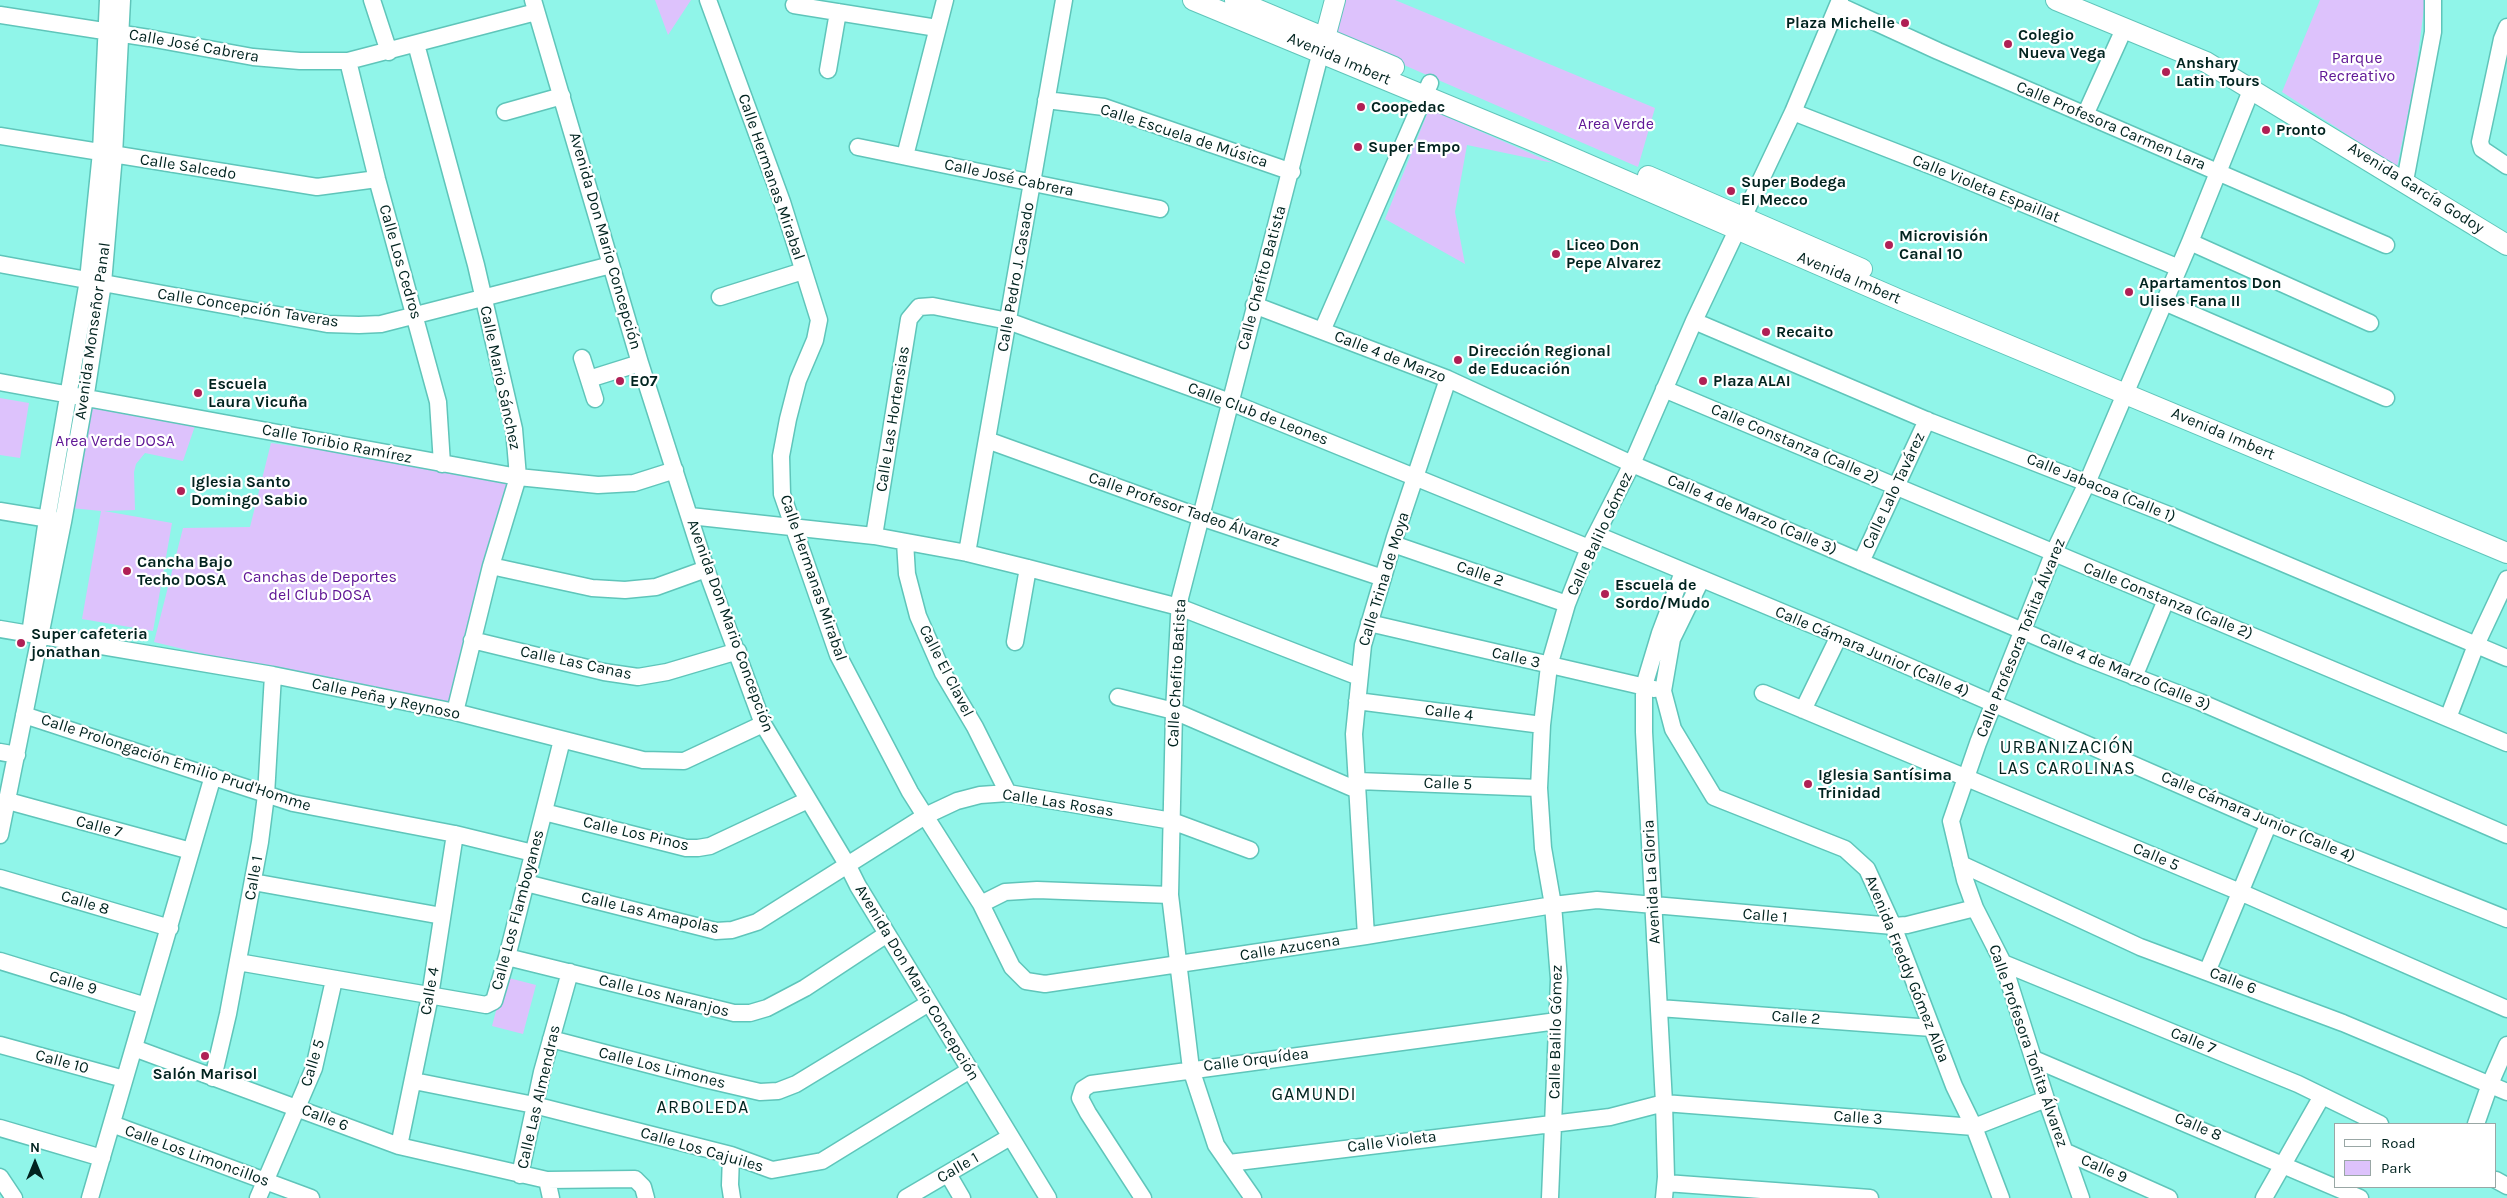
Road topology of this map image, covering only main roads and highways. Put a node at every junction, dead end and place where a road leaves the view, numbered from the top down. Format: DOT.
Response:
graph roads {
  1 [pos="1193,0"];
  2 [pos="1234,0"];
  3 [pos="1335,0"];
  4 [pos="2056,0"];
  5 [pos="1324,44"];
  6 [pos="2507,245"];
  7 [pos="2377,492"];
  8 [pos="2507,541"];
  9 [pos="2507,553"];
  1 -- 5 [label="main road, Avenida Imbert"];
  2 -- 5 [label="main road, Avenida Imbert"];
  3 -- 5 [label="main road, Calle Chefito Batista"];
  4 -- 6 [label="main road, Avenida García Godoy"];
  5 -- 7 [label="main road, Avenida Imbert"];
  7 -- 8 [label="main road, Avenida Imbert"];
  7 -- 9 [label="main road, Avenida Imbert"];
}
